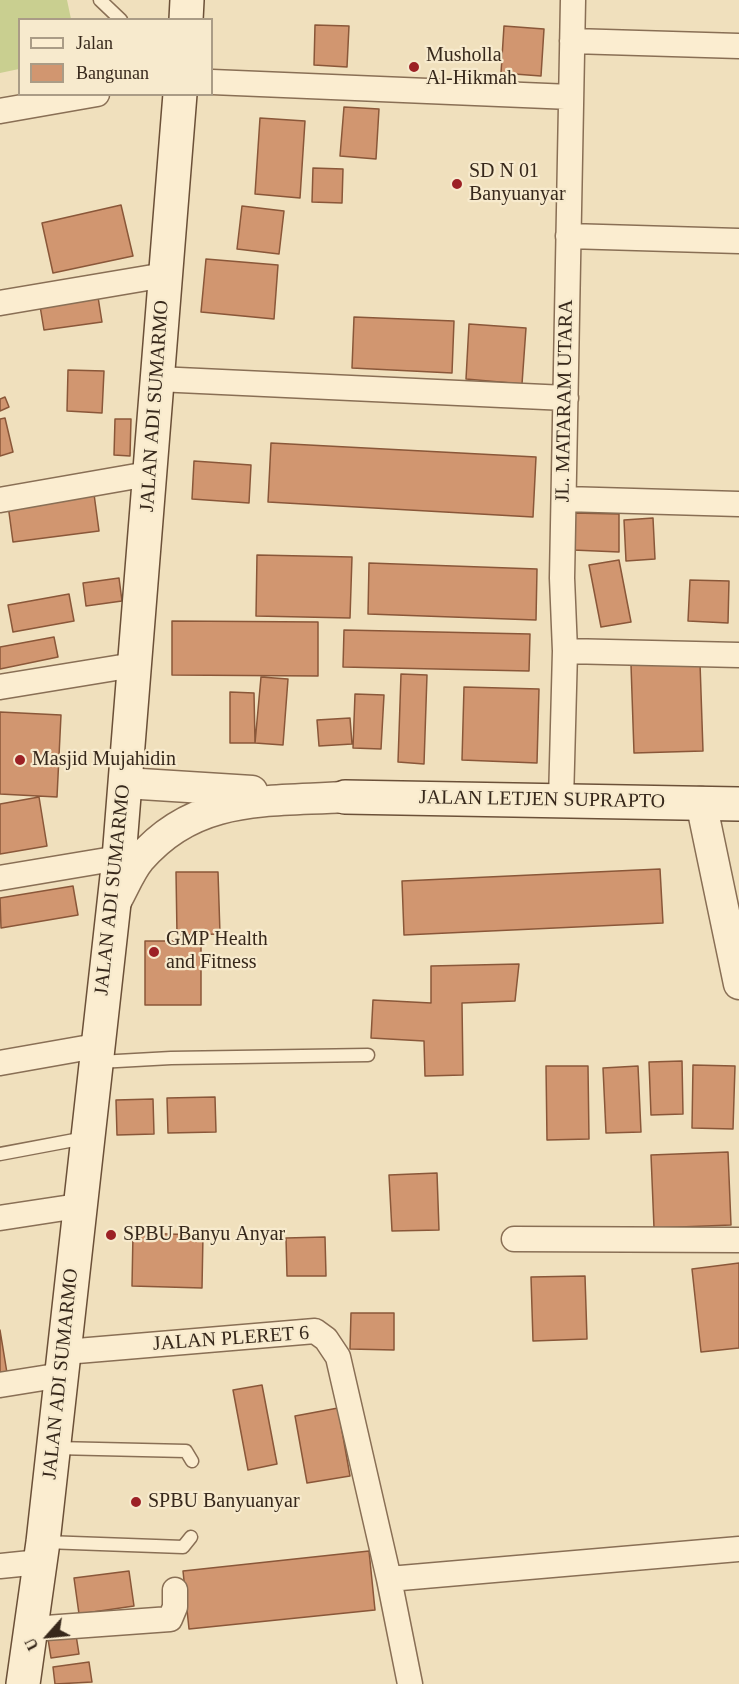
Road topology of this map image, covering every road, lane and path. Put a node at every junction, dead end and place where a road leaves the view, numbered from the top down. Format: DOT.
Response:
graph roads {
  1 [pos="100,0"];
  2 [pos="187,0"];
  3 [pos="573,0"];
  4 [pos="119,18"];
  5 [pos="186,18"];
  6 [pos="572,41"];
  7 [pos="739,46"];
  8 [pos="213,82"];
  9 [pos="86,96"];
  10 [pos="180,96"];
  11 [pos="571,97"];
  12 [pos="0,111"];
  13 [pos="568,236"];
  14 [pos="739,241"];
  15 [pos="165,275"];
  16 [pos="0,303"];
  17 [pos="158,379"];
  18 [pos="566,398"];
  19 [pos="148,474"];
  20 [pos="564,499"];
  21 [pos="0,500"];
  22 [pos="739,504"];
  23 [pos="565,651"];
  24 [pos="739,655"];
  25 [pos="134,665"];
  26 [pos="0,687"];
  27 [pos="125,783"];
  28 [pos="345,797"];
  29 [pos="561,801"];
  30 [pos="701,802"];
  31 [pos="739,804"];
  32 [pos="118,858"];
  33 [pos="0,878"];
  34 [pos="112,908"];
  35 [pos="739,984"];
  36 [pos="95,1054"];
  37 [pos="368,1055"];
  38 [pos="0,1063"];
  39 [pos="86,1137"];
  40 [pos="0,1154"];
  41 [pos="78,1206"];
  42 [pos="0,1218"];
  43 [pos="514,1239"];
  44 [pos="739,1240"];
  45 [pos="63,1363"];
  46 [pos="0,1385"];
  47 [pos="54,1448"];
  48 [pos="192,1461"];
  49 [pos="190,1537"];
  50 [pos="739,1549"];
  51 [pos="41,1552"];
  52 [pos="0,1566"];
  53 [pos="389,1579"];
  54 [pos="175,1590"];
  55 [pos="32,1629"];
  56 [pos="23,1684"];
  57 [pos="410,1684"];
  1 -- 4 [label="lane"];
  2 -- 5 [label="main road"];
  3 -- 6 [label="street, JL. MATARAM UTARA"];
  6 -- 7 [label="street"];
  6 -- 11 [label="street, JL. MATARAM UTARA"];
  8 -- 11 [label="street"];
  9 -- 12 [label="street"];
  10 -- 15 [label="main road, JALAN ADI SUMARMO"];
  11 -- 13 [label="street, JL. MATARAM UTARA"];
  13 -- 14 [label="street"];
  13 -- 18 [label="street, JL. MATARAM UTARA"];
  15 -- 16 [label="street"];
  15 -- 17 [label="main road, JALAN ADI SUMARMO"];
  17 -- 18 [label="street"];
  17 -- 19 [label="main road, JALAN ADI SUMARMO"];
  18 -- 20 [label="street, JL. MATARAM UTARA"];
  19 -- 21 [label="street"];
  19 -- 25 [label="main road, JALAN ADI SUMARMO"];
  20 -- 22 [label="street"];
  20 -- 23 [label="street, JL. MATARAM UTARA"];
  23 -- 24 [label="street"];
  23 -- 29 [label="street, JL. MATARAM UTARA"];
  25 -- 26 [label="street"];
  25 -- 27 [label="main road, JALAN ADI SUMARMO"];
  27 -- 28 [label="street"];
  27 -- 32 [label="main road, JALAN ADI SUMARMO"];
  28 -- 29 [label="main road, JALAN LETJEN SUPRAPTO"];
  28 -- 34 [label="street"];
  29 -- 30 [label="main road, JALAN LETJEN SUPRAPTO"];
  30 -- 31 [label="main road, JALAN LETJEN SUPRAPTO"];
  30 -- 35 [label="street"];
  32 -- 33 [label="street"];
  32 -- 34 [label="main road, JALAN ADI SUMARMO"];
  34 -- 36 [label="main road, JALAN ADI SUMARMO"];
  36 -- 37 [label="lane"];
  36 -- 38 [label="street"];
  36 -- 39 [label="main road, JALAN ADI SUMARMO"];
  39 -- 40 [label="lane"];
  39 -- 41 [label="main road, JALAN ADI SUMARMO"];
  41 -- 42 [label="street"];
  41 -- 45 [label="main road, JALAN ADI SUMARMO"];
  43 -- 44 [label="street"];
  45 -- 46 [label="street"];
  45 -- 47 [label="main road, JALAN ADI SUMARMO"];
  45 -- 53 [label="street, JALAN PLERET 6"];
  47 -- 48 [label="lane"];
  47 -- 51 [label="main road, JALAN ADI SUMARMO"];
  49 -- 51 [label="lane"];
  50 -- 53 [label="street"];
  51 -- 52 [label="street"];
  51 -- 55 [label="main road, JALAN ADI SUMARMO"];
  53 -- 57 [label="street"];
  54 -- 55 [label="street"];
  55 -- 56 [label="main road, JALAN ADI SUMARMO"];
}
